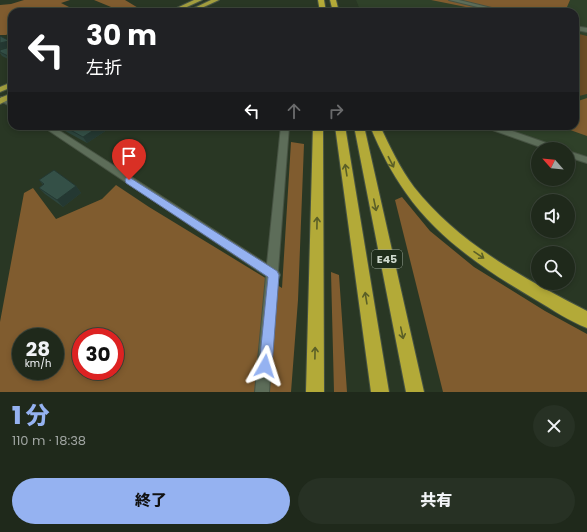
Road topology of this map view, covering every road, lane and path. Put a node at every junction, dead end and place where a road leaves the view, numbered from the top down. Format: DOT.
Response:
graph roads {
  1 [pos="199,0"];
  2 [pos="216,0"];
  3 [pos="452,0"];
  4 [pos="180,8"];
  5 [pos="197,8"];
  6 [pos="487,8"];
  7 [pos="52,130"];
  8 [pos="285,130"];
  9 [pos="318,130"];
  10 [pos="341,130"];
  11 [pos="360,130"];
  12 [pos="376,130"];
  13 [pos="501,130"];
  14 [pos="535,142"];
  15 [pos="575,156"];
  16 [pos="587,160"];
  17 [pos="274,275"];
  18 [pos="587,320"];
  19 [pos="262,392"];
  20 [pos="314,392"];
  21 [pos="380,392"];
  22 [pos="415,392"];
  1 -- 4 [label="highway"];
  2 -- 5 [label="highway"];
  3 -- 6 [label="street"];
  7 -- 17 [label="street"];
  8 -- 17 [label="street"];
  20 -- 9 [label="highway, one-way"];
  21 -- 10 [label="highway, E45, one-way"];
  11 -- 22 [label="highway, E45, one-way"];
  12 -- 18 [label="highway, one-way"];
  13 -- 14 [label="street"];
  15 -- 16 [label="street"];
  17 -- 19 [label="street"];
}
